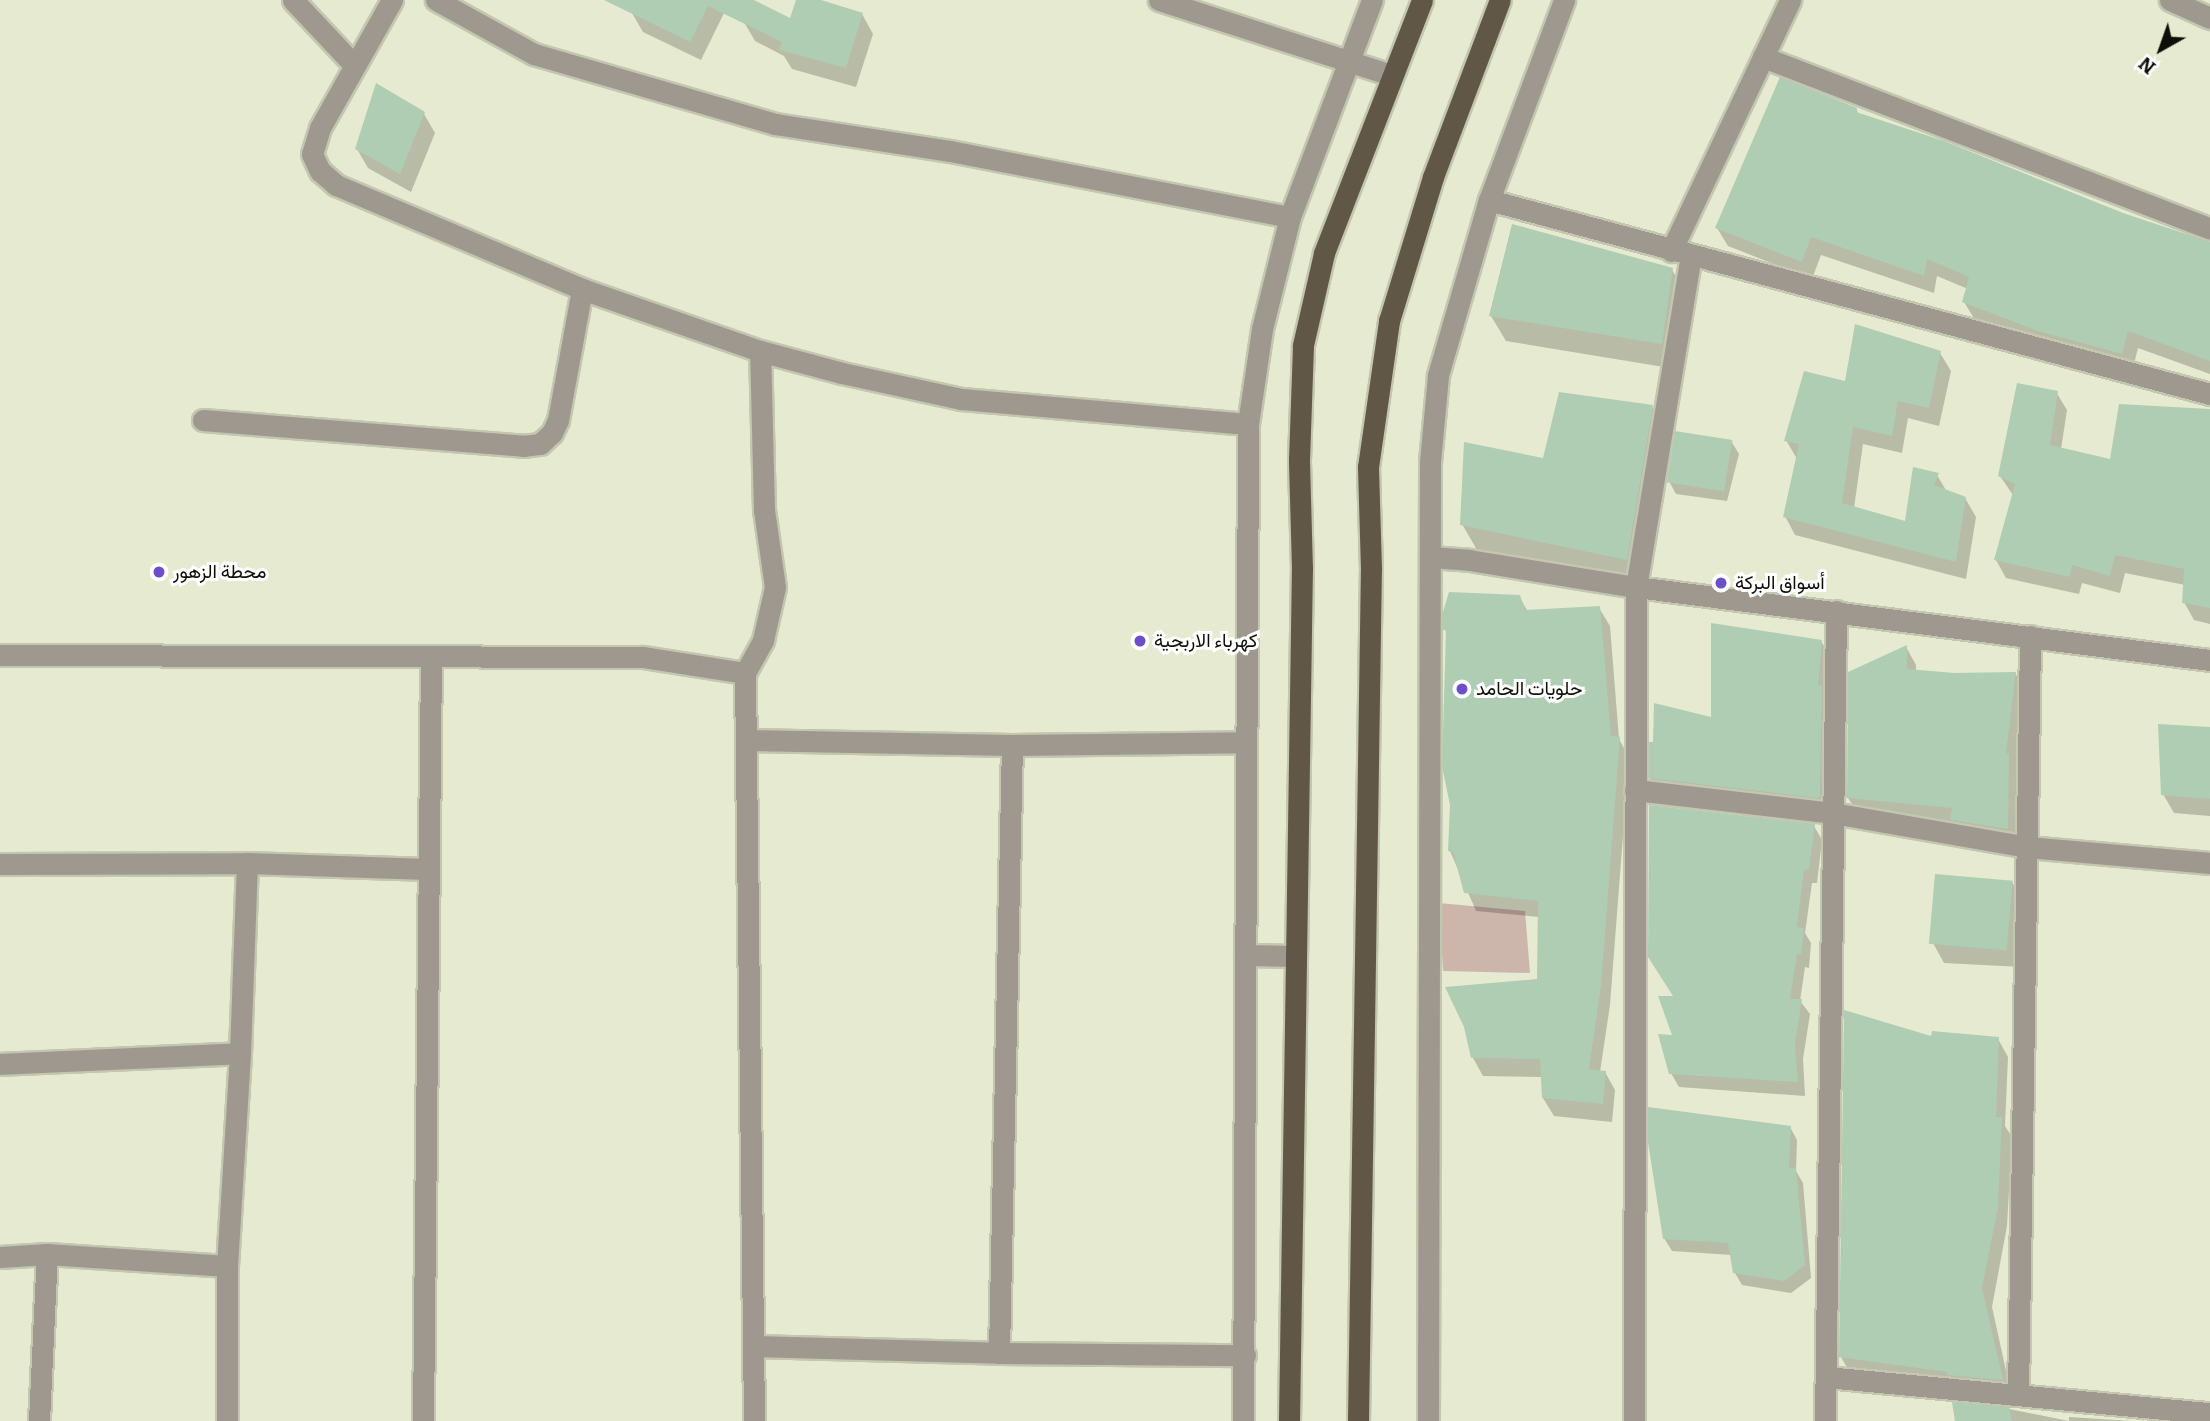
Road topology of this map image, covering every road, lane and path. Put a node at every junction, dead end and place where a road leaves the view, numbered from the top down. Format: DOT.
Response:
graph roads {
  1 [pos="293,0"];
  2 [pos="392,0"];
  3 [pos="436,0"];
  4 [pos="1159,0"];
  5 [pos="1372,0"];
  6 [pos="1422,0"];
  7 [pos="1500,0"];
  8 [pos="1564,0"];
  9 [pos="1790,0"];
  10 [pos="2169,0"];
  11 [pos="2210,18"];
  12 [pos="1763,57"];
  13 [pos="1349,60"];
  14 [pos="354,65"];
  15 [pos="1391,75"];
  16 [pos="1489,200"];
  17 [pos="1290,216"];
  18 [pos="2210,229"];
  19 [pos="1681,253"];
  20 [pos="582,289"];
  21 [pos="760,351"];
  22 [pos="2210,394"];
  23 [pos="203,420"];
  24 [pos="1248,424"];
  25 [pos="1430,557"];
  26 [pos="1636,587"];
  27 [pos="1836,611"];
  28 [pos="2030,636"];
  29 [pos="0,655"];
  30 [pos="430,659"];
  31 [pos="2210,660"];
  32 [pos="745,673"];
  33 [pos="746,740"];
  34 [pos="1245,742"];
  35 [pos="1012,745"];
  36 [pos="1635,790"];
  37 [pos="1833,813"];
  38 [pos="2027,847"];
  39 [pos="247,863"];
  40 [pos="2210,863"];
  41 [pos="0,864"];
  42 [pos="428,869"];
  43 [pos="1245,955"];
  44 [pos="1296,956"];
  45 [pos="240,1053"];
  46 [pos="0,1064"];
  47 [pos="47,1254"];
  48 [pos="0,1257"];
  49 [pos="227,1266"];
  50 [pos="754,1346"];
  51 [pos="999,1353"];
  52 [pos="1245,1355"];
  53 [pos="1826,1377"];
  54 [pos="2018,1395"];
  55 [pos="2210,1413"];
  56 [pos="39,1421"];
  57 [pos="227,1421"];
  58 [pos="423,1421"];
  59 [pos="754,1421"];
  60 [pos="1243,1421"];
  61 [pos="1289,1421"];
  62 [pos="1358,1421"];
  63 [pos="1428,1421"];
  64 [pos="1633,1421"];
  65 [pos="1825,1421"];
  1 -- 14 [label="street"];
  2 -- 14 [label="street"];
  3 -- 17 [label="street"];
  4 -- 13 [label="street"];
  5 -- 13 [label="street"];
  6 -- 15 [label="main road"];
  7 -- 62 [label="main road"];
  8 -- 16 [label="street"];
  9 -- 12 [label="street"];
  10 -- 11 [label="street"];
  12 -- 18 [label="street"];
  12 -- 19 [label="street"];
  13 -- 15 [label="street"];
  13 -- 17 [label="street"];
  14 -- 20 [label="street"];
  15 -- 44 [label="main road"];
  16 -- 19 [label="street"];
  16 -- 25 [label="street"];
  17 -- 24 [label="street"];
  19 -- 22 [label="street"];
  19 -- 26 [label="street"];
  20 -- 21 [label="street"];
  20 -- 23 [label="street"];
  21 -- 24 [label="street"];
  21 -- 32 [label="street"];
  24 -- 34 [label="street"];
  25 -- 26 [label="street"];
  25 -- 63 [label="street"];
  26 -- 27 [label="street"];
  26 -- 36 [label="street"];
  27 -- 28 [label="street"];
  27 -- 37 [label="street"];
  28 -- 31 [label="street"];
  28 -- 38 [label="street"];
  29 -- 30 [label="street"];
  30 -- 32 [label="street"];
  30 -- 42 [label="street"];
  32 -- 33 [label="street"];
  33 -- 35 [label="street"];
  33 -- 50 [label="street"];
  34 -- 35 [label="street"];
  34 -- 43 [label="street"];
  35 -- 51 [label="street"];
  36 -- 37 [label="street"];
  36 -- 64 [label="street"];
  37 -- 38 [label="street"];
  37 -- 53 [label="street"];
  38 -- 40 [label="street"];
  38 -- 54 [label="street"];
  39 -- 41 [label="street"];
  39 -- 42 [label="street"];
  39 -- 45 [label="street"];
  42 -- 58 [label="street"];
  43 -- 44 [label="street"];
  43 -- 52 [label="street"];
  44 -- 61 [label="main road"];
  45 -- 46 [label="street"];
  45 -- 49 [label="street"];
  47 -- 48 [label="street"];
  47 -- 49 [label="street"];
  47 -- 56 [label="street"];
  49 -- 57 [label="street"];
  50 -- 51 [label="street"];
  50 -- 59 [label="street"];
  51 -- 52 [label="street"];
  52 -- 60 [label="street"];
  53 -- 54 [label="street"];
  53 -- 65 [label="street"];
  54 -- 55 [label="street"];
}
